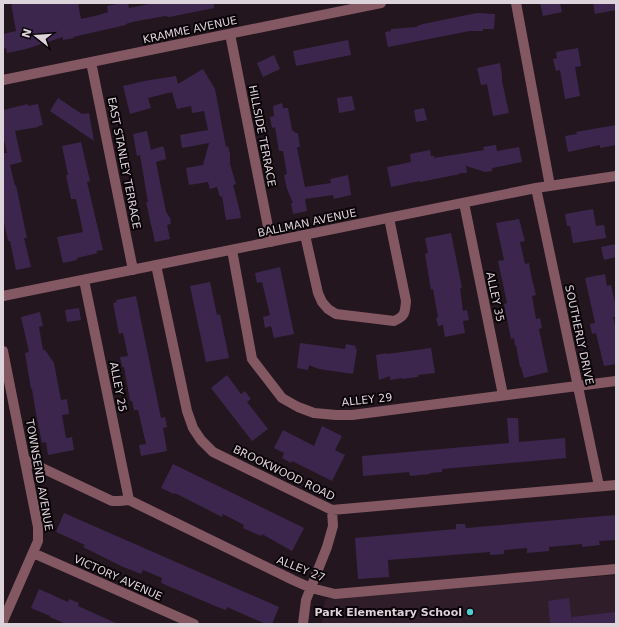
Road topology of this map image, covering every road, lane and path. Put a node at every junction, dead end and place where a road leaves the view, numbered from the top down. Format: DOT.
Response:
graph roads {
  1 [pos="381,3"];
  2 [pos="516,3"];
  3 [pos="230,34"];
  4 [pos="91,62"];
  5 [pos="3,80"];
  6 [pos="616,176"];
  7 [pos="550,186"];
  8 [pos="536,188"];
  9 [pos="464,203"];
  10 [pos="389,218"];
  11 [pos="305,235"];
  12 [pos="271,242"];
  13 [pos="232,250"];
  14 [pos="156,265"];
  15 [pos="133,270"];
  16 [pos="84,280"];
  17 [pos="3,296"];
  18 [pos="3,351"];
  19 [pos="616,381"];
  20 [pos="578,386"];
  21 [pos="503,395"];
  22 [pos="25,460"];
  23 [pos="616,485"];
  24 [pos="599,486"];
  25 [pos="128,500"];
  26 [pos="332,510"];
  27 [pos="33,553"];
  28 [pos="616,569"];
  29 [pos="311,588"];
  30 [pos="3,621"];
  31 [pos="194,624"];
  32 [pos="303,624"];
  1 -- 3 [label="street, KRAMME AVENUE"];
  2 -- 7 [label="street"];
  3 -- 4 [label="street, KRAMME AVENUE"];
  3 -- 12 [label="street, HILLSIDE TERRACE"];
  4 -- 5 [label="street, KRAMME AVENUE"];
  4 -- 15 [label="street, EAST STANLEY TERRACE"];
  6 -- 7 [label="street, BALLMAN AVENUE"];
  7 -- 8 [label="street, BALLMAN AVENUE"];
  8 -- 9 [label="street, BALLMAN AVENUE"];
  8 -- 20 [label="street, SOUTHERLY DRIVE"];
  9 -- 10 [label="street, BALLMAN AVENUE"];
  9 -- 21 [label="street, ALLEY 35"];
  10 -- 11 [label="street, BALLMAN AVENUE"];
  10 -- 11 [label="street"];
  11 -- 12 [label="street, BALLMAN AVENUE"];
  12 -- 13 [label="street, BALLMAN AVENUE"];
  13 -- 14 [label="street, BALLMAN AVENUE"];
  13 -- 21 [label="street, ALLEY 29"];
  14 -- 15 [label="street, BALLMAN AVENUE"];
  14 -- 26 [label="street, BROOKWOOD ROAD"];
  15 -- 16 [label="street, BALLMAN AVENUE"];
  16 -- 17 [label="street, BALLMAN AVENUE"];
  16 -- 25 [label="street, ALLEY 25"];
  18 -- 22 [label="street, TOWNSEND AVENUE"];
  19 -- 20 [label="street, ALLEY 29"];
  20 -- 21 [label="street, ALLEY 29"];
  20 -- 24 [label="street, SOUTHERLY DRIVE"];
  22 -- 25 [label="street, ALLEY 27"];
  22 -- 27 [label="street, TOWNSEND AVENUE"];
  23 -- 24 [label="street, BROOKWOOD ROAD"];
  24 -- 26 [label="street, BROOKWOOD ROAD"];
  25 -- 29 [label="street, ALLEY 27"];
  26 -- 29 [label="street"];
  27 -- 30 [label="street, TOWNSEND AVENUE"];
  27 -- 31 [label="street, VICTORY AVENUE"];
  28 -- 29 [label="street, ALLEY 27"];
  29 -- 32 [label="street"];
}
